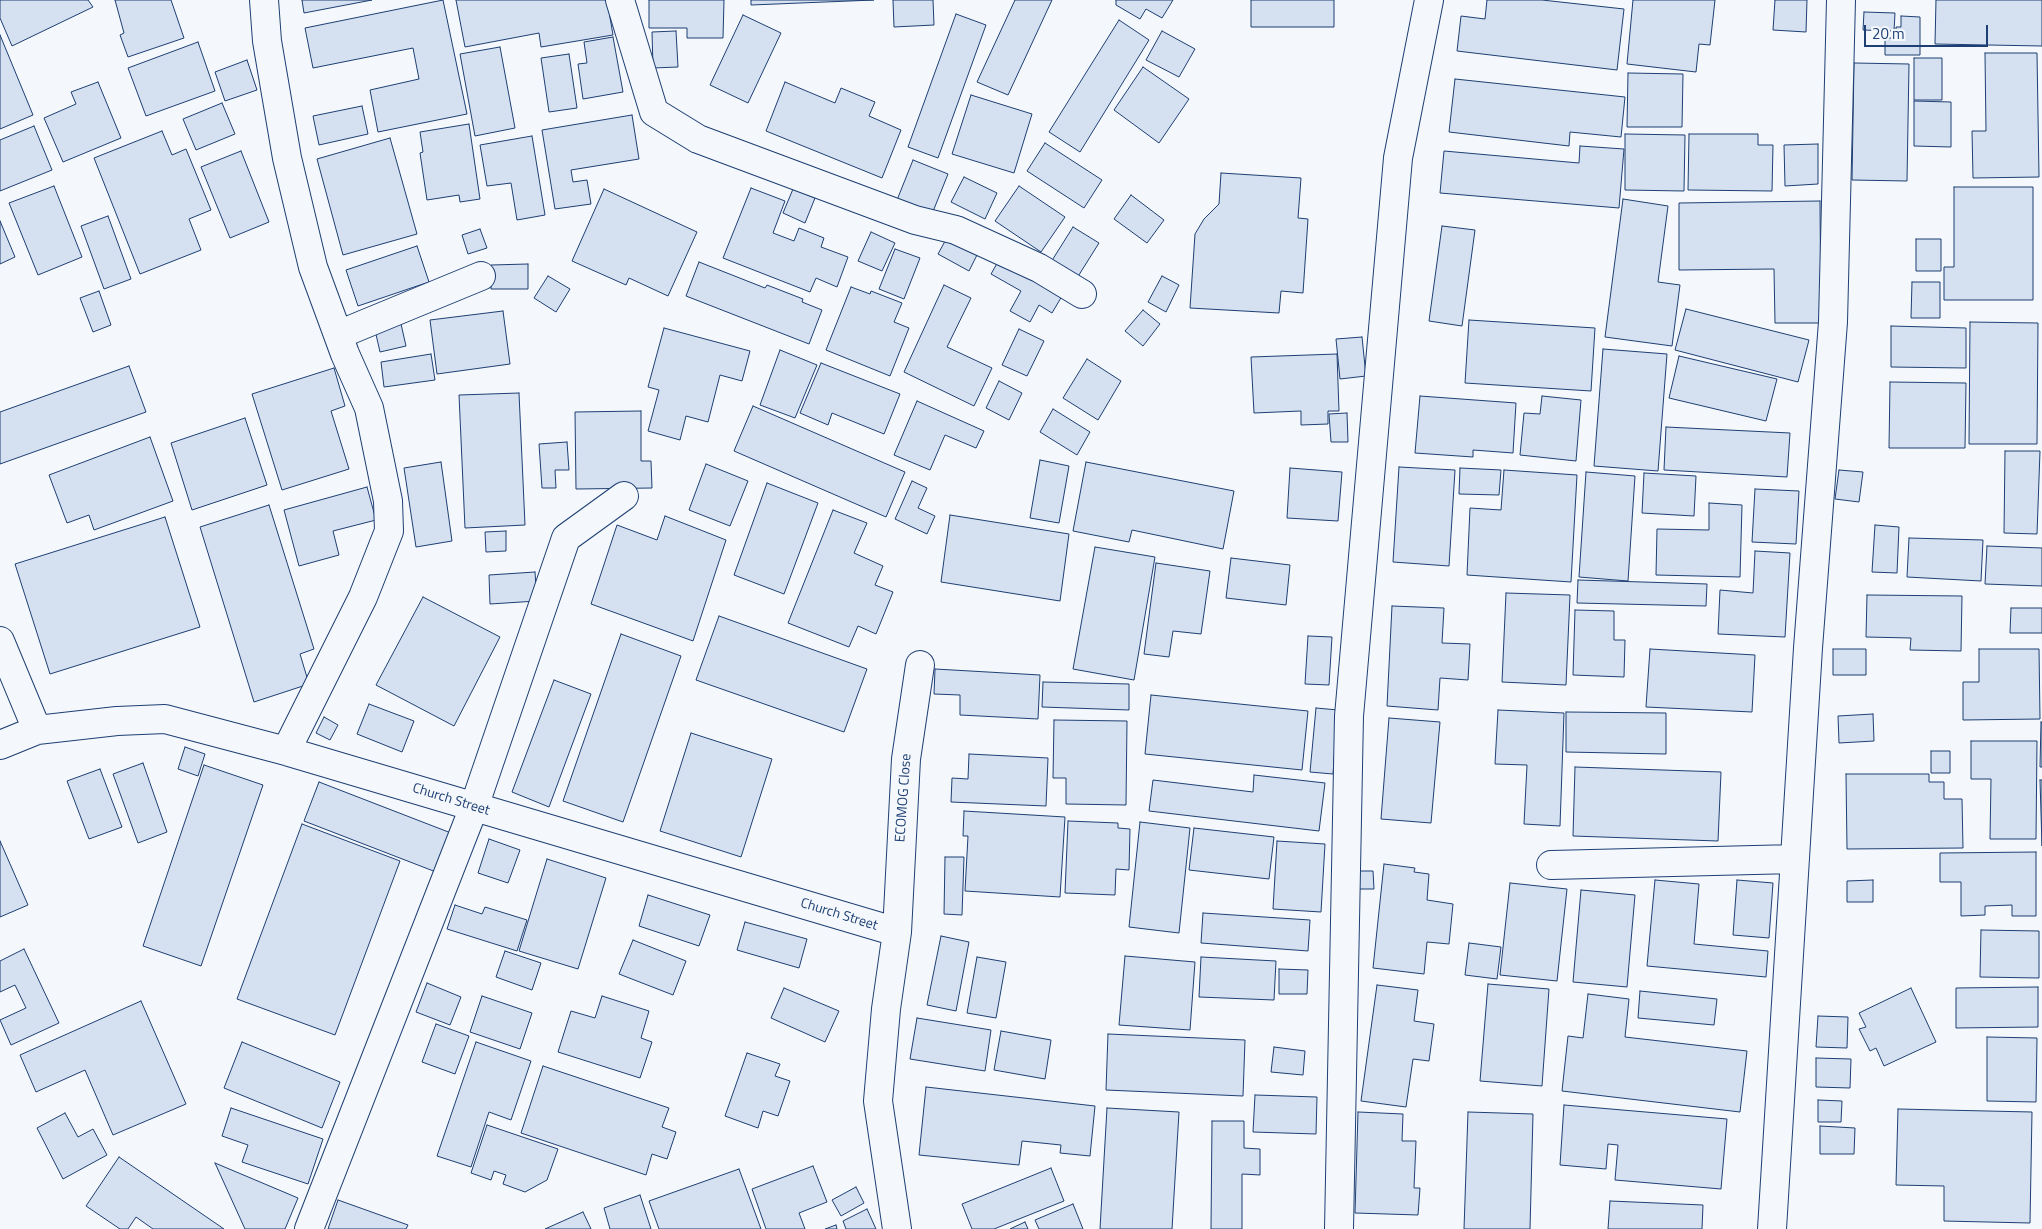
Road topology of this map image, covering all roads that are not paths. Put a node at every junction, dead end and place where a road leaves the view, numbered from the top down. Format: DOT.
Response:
graph roads {
  1 [pos="264,0"];
  2 [pos="620,0"];
  3 [pos="1429,0"];
  4 [pos="1841,0"];
  5 [pos="481,276"];
  6 [pos="1082,294"];
  7 [pos="338,335"];
  8 [pos="624,496"];
  9 [pos="0,640"];
  10 [pos="920,664"];
  11 [pos="37,730"];
  12 [pos="0,745"];
  13 [pos="286,751"];
  14 [pos="474,806"];
  15 [pos="1795,859"];
  16 [pos="1551,865"];
  17 [pos="897,932"];
  18 [pos="309,1229"];
  19 [pos="897,1229"];
  20 [pos="1339,1229"];
  21 [pos="1772,1229"];
  1 -- 7 [label="street"];
  2 -- 6 [label="street"];
  3 -- 20 [label="street"];
  4 -- 15 [label="street"];
  5 -- 7 [label="street"];
  7 -- 13 [label="street"];
  8 -- 14 [label="street"];
  9 -- 11 [label="street"];
  10 -- 17 [label="street, ECOMOG Close"];
  11 -- 12 [label="street, Church Street"];
  11 -- 13 [label="street, Church Street"];
  13 -- 14 [label="street, Church Street"];
  14 -- 17 [label="street, Church Street"];
  14 -- 18 [label="street"];
  15 -- 16 [label="street"];
  15 -- 21 [label="street"];
  17 -- 19 [label="street, ECOMOG Close"];
}
